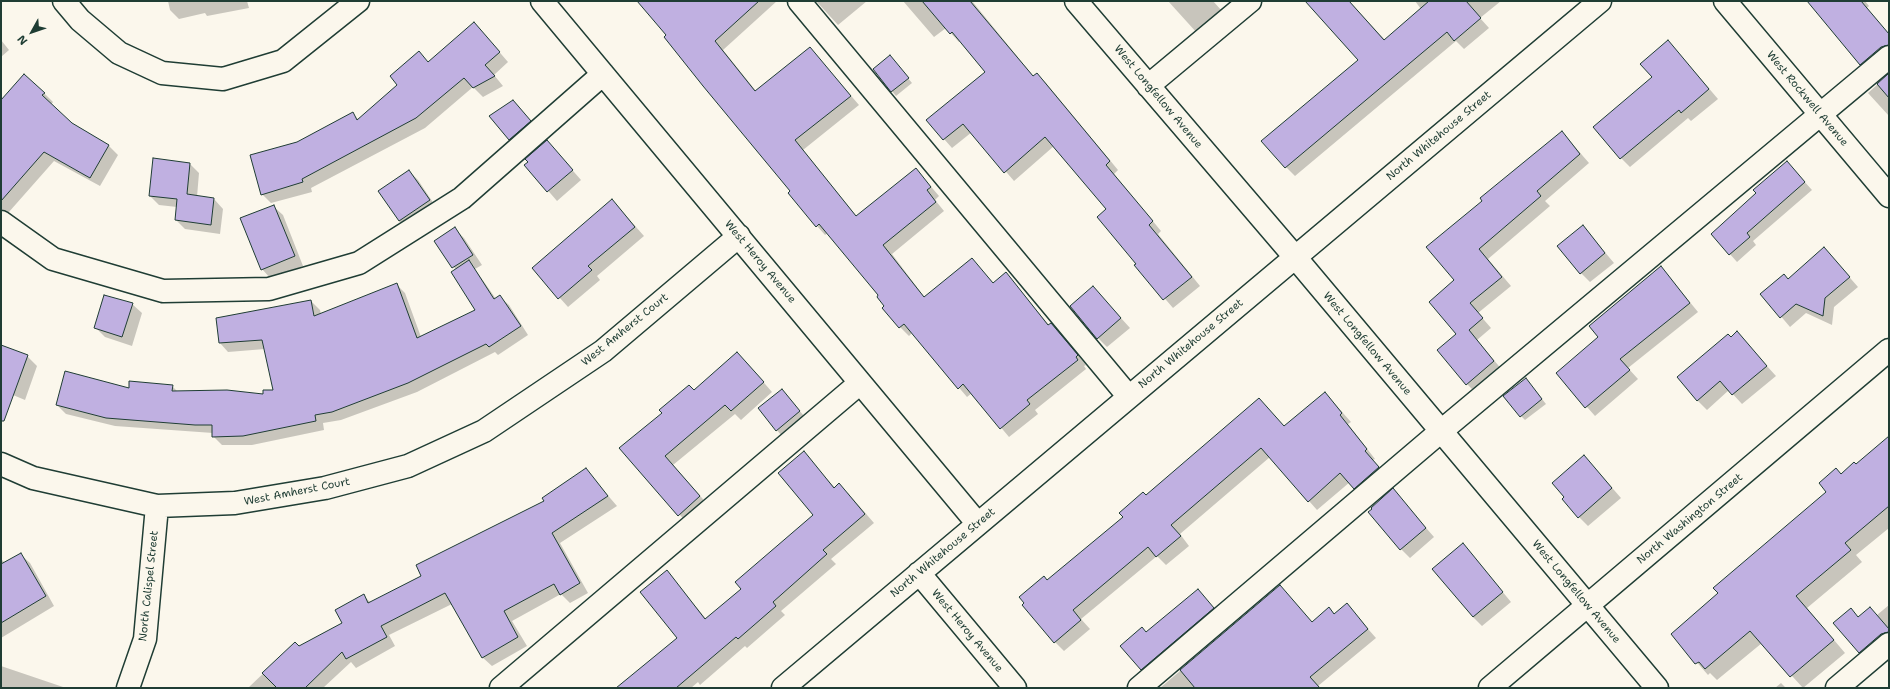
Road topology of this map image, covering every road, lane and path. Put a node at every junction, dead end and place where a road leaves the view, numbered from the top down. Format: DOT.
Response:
graph roads {
  1 [pos="358,1"];
  2 [pos="542,1"];
  3 [pos="799,1"];
  4 [pos="1076,1"];
  5 [pos="1250,1"];
  6 [pos="1600,1"];
  7 [pos="1725,1"];
  8 [pos="67,2"];
  9 [pos="1889,57"];
  10 [pos="604,74"];
  11 [pos="1148,86"];
  12 [pos="1821,115"];
  13 [pos="1889,196"];
  14 [pos="1,222"];
  15 [pos="739,236"];
  16 [pos="1295,257"];
  17 [pos="1889,350"];
  18 [pos="860,383"];
  19 [pos="1129,396"];
  20 [pos="1440,432"];
  21 [pos="1,464"];
  22 [pos="157,506"];
  23 [pos="978,524"];
  24 [pos="919,574"];
  25 [pos="1587,606"];
  26 [pos="1889,644"];
  27 [pos="128,688"];
  28 [pos="501,688"];
  29 [pos="783,688"];
  30 [pos="1015,688"];
  31 [pos="1139,688"];
  32 [pos="1490,688"];
  33 [pos="1657,688"];
  34 [pos="1837,688"];
  1 -- 8 [label="street"];
  2 -- 10 [label="street, West Heroy Avenue"];
  3 -- 19 [label="street"];
  4 -- 11 [label="street, West Longfellow Avenue"];
  5 -- 11 [label="street"];
  6 -- 16 [label="street, North Whitehouse Street"];
  7 -- 12 [label="street, West Rockwell Avenue"];
  9 -- 12 [label="street"];
  10 -- 14 [label="street"];
  10 -- 15 [label="street, West Heroy Avenue"];
  11 -- 16 [label="street, West Longfellow Avenue"];
  12 -- 13 [label="street, West Rockwell Avenue"];
  12 -- 20 [label="street"];
  15 -- 18 [label="street, West Heroy Avenue"];
  15 -- 22 [label="street, West Amherst Court"];
  16 -- 19 [label="street, North Whitehouse Street"];
  16 -- 20 [label="street, West Longfellow Avenue"];
  17 -- 25 [label="street, North Washington Street"];
  18 -- 23 [label="street, West Heroy Avenue"];
  18 -- 28 [label="street"];
  19 -- 23 [label="street, North Whitehouse Street"];
  20 -- 25 [label="street, West Longfellow Avenue"];
  20 -- 31 [label="street"];
  21 -- 22 [label="street, West Amherst Court"];
  22 -- 27 [label="street, North Calispel Street"];
  23 -- 24 [label="street, North Whitehouse Street"];
  24 -- 29 [label="street, North Whitehouse Street"];
  24 -- 30 [label="street, West Heroy Avenue"];
  25 -- 32 [label="street, North Washington Street"];
  25 -- 33 [label="street, West Longfellow Avenue"];
  26 -- 34 [label="street"];
}
